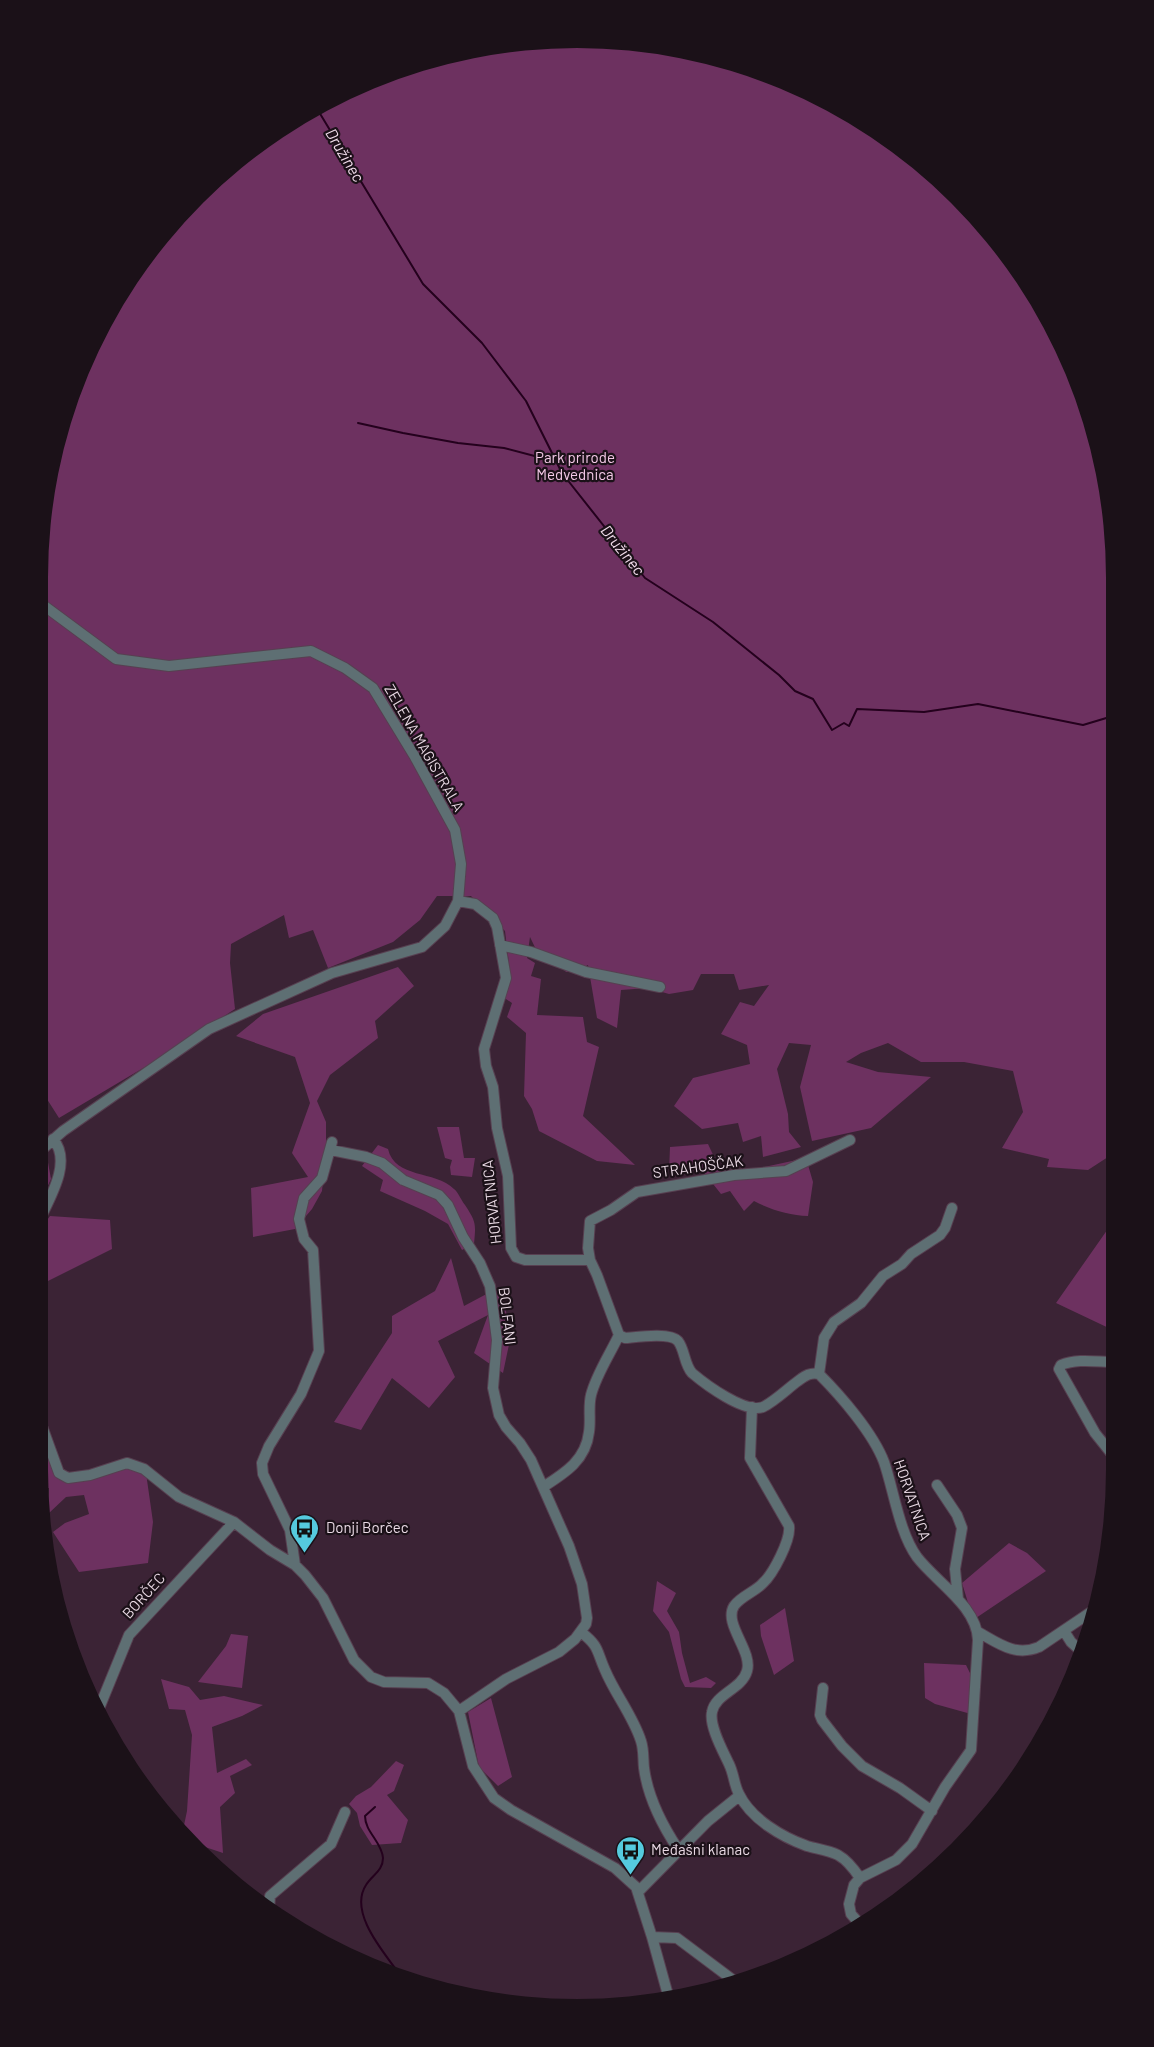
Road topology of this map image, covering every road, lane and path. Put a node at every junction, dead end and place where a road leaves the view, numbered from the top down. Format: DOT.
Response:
graph roads {
  1 [pos="48,609"];
  2 [pos="458,901"];
  3 [pos="500,945"];
  4 [pos="660,987"];
  5 [pos="53,1139"];
  6 [pos="850,1140"];
  7 [pos="48,1144"];
  8 [pos="48,1200"];
  9 [pos="952,1208"];
  10 [pos="590,1260"];
  11 [pos="619,1335"];
  12 [pos="1106,1362"];
  13 [pos="819,1374"];
  14 [pos="752,1407"];
  15 [pos="48,1443"];
  16 [pos="1106,1447"];
  17 [pos="937,1485"];
  18 [pos="543,1487"];
  19 [pos="234,1522"];
  20 [pos="295,1566"];
  21 [pos="958,1599"];
  22 [pos="1085,1616"];
  23 [pos="1064,1631"];
  24 [pos="581,1632"];
  25 [pos="978,1632"];
  26 [pos="1076,1646"];
  27 [pos="824,1688"];
  28 [pos="102,1702"];
  29 [pos="459,1711"];
  30 [pos="739,1796"];
  31 [pos="932,1811"];
  32 [pos="345,1812"];
  33 [pos="678,1849"];
  34 [pos="860,1878"];
  35 [pos="639,1892"];
  36 [pos="270,1900"];
  37 [pos="856,1919"];
  38 [pos="652,1936"];
  39 [pos="728,1977"];
  40 [pos="667,1991"];
  1 -- 2 [label="street, ZELENA MAGISTRALA"];
  2 -- 3 [label="street, HORVATNICA"];
  2 -- 5 [label="street, ZELENA MAGISTRALA"];
  3 -- 4 [label="street"];
  3 -- 10 [label="street, HORVATNICA"];
  5 -- 7 [label="street, ZELENA MAGISTRALA"];
  5 -- 8 [label="street"];
  6 -- 10 [label="street, STRAHOŠČAK"];
  9 -- 13 [label="street"];
  10 -- 11 [label="street"];
  11 -- 14 [label="street"];
  11 -- 18 [label="street"];
  12 -- 16 [label="street"];
  13 -- 14 [label="street"];
  13 -- 21 [label="street, HORVATNICA"];
  14 -- 30 [label="street"];
  15 -- 19 [label="street"];
  17 -- 21 [label="street, HORVATNICA"];
  18 -- 20 [label="street, BOLFANI"];
  18 -- 24 [label="street, BOLFANI"];
  19 -- 20 [label="street"];
  19 -- 28 [label="street, BORČEC"];
  20 -- 29 [label="street"];
  21 -- 25 [label="street, HORVATNICA"];
  22 -- 23 [label="street"];
  23 -- 25 [label="street"];
  23 -- 26 [label="street"];
  24 -- 29 [label="street"];
  24 -- 33 [label="street"];
  25 -- 31 [label="street"];
  27 -- 31 [label="street"];
  29 -- 35 [label="street"];
  30 -- 33 [label="street"];
  30 -- 34 [label="street"];
  31 -- 34 [label="street"];
  32 -- 36 [label="street"];
  33 -- 35 [label="street"];
  34 -- 37 [label="street"];
  35 -- 38 [label="street"];
  38 -- 39 [label="street"];
  38 -- 40 [label="street"];
}
